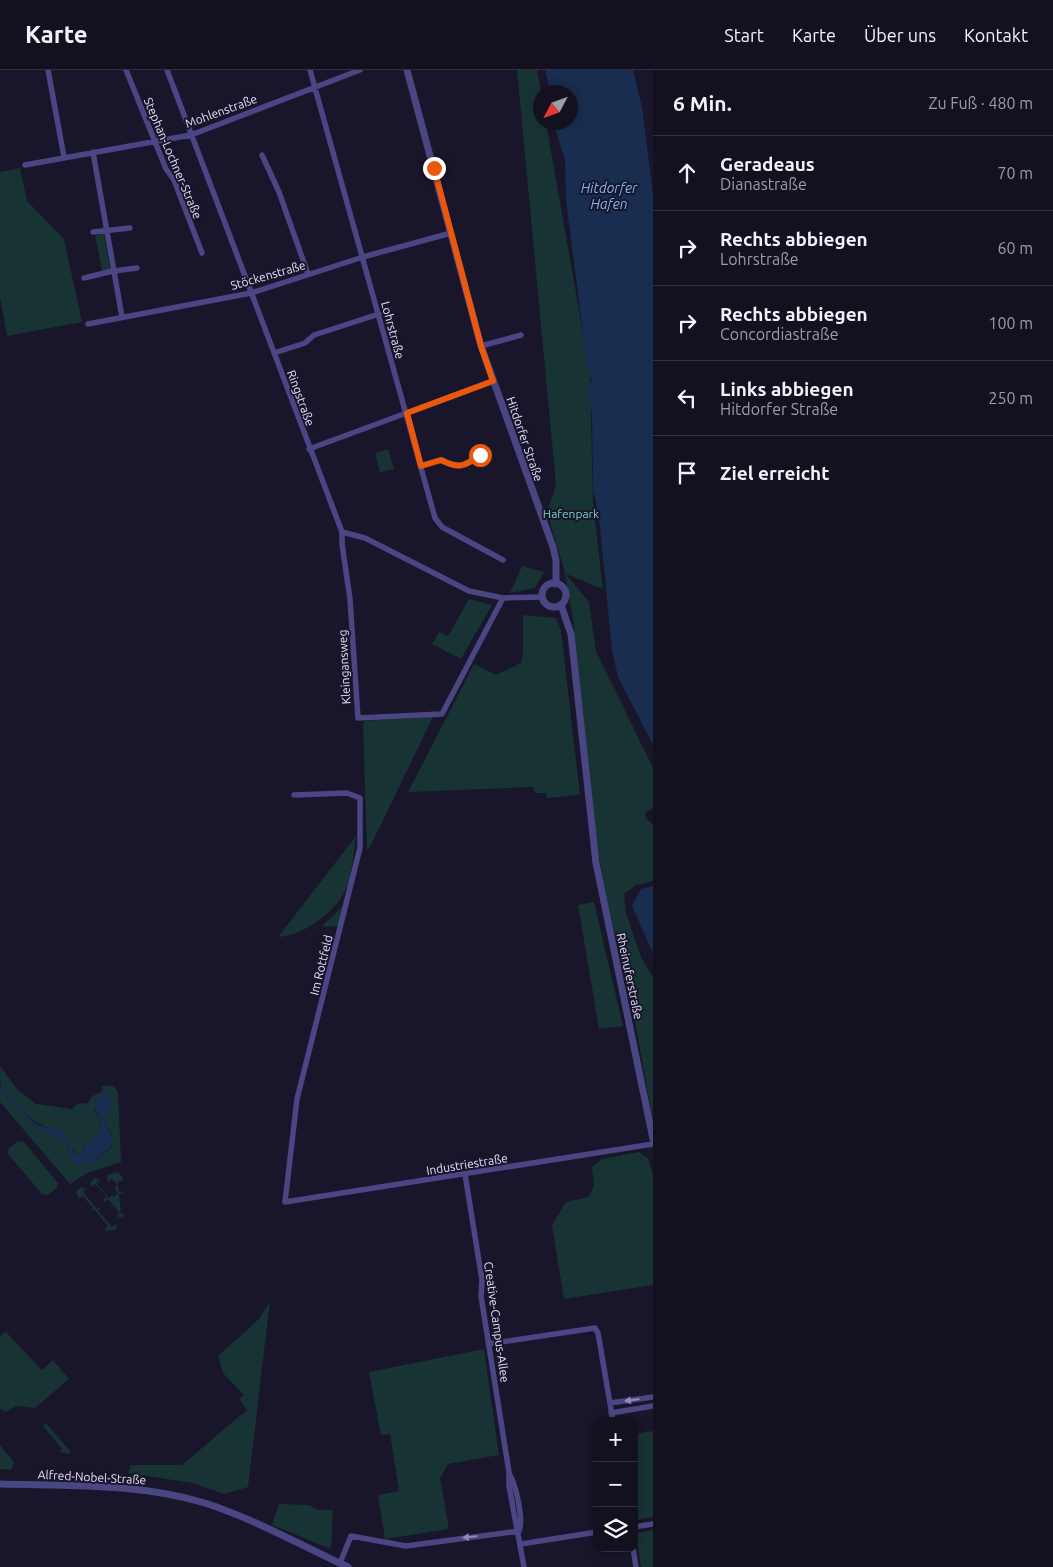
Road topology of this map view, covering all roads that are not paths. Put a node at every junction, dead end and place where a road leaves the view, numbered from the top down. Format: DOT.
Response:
graph roads {
  1 [pos="48,70"];
  2 [pos="126,70"];
  3 [pos="167,70"];
  4 [pos="310,70"];
  5 [pos="360,70"];
  6 [pos="407,70"];
  7 [pos="315,87"];
  8 [pos="191,134"];
  9 [pos="154,140"];
  10 [pos="93,152"];
  11 [pos="262,155"];
  12 [pos="64,157"];
  13 [pos="25,165"];
  14 [pos="130,228"];
  15 [pos="106,230"];
  16 [pos="94,232"];
  17 [pos="451,233"];
  18 [pos="202,253"];
  19 [pos="363,257"];
  20 [pos="137,268"];
  21 [pos="114,271"];
  22 [pos="308,274"];
  23 [pos="84,278"];
  24 [pos="251,293"];
  25 [pos="379,314"];
  26 [pos="122,318"];
  27 [pos="88,324"];
  28 [pos="521,335"];
  29 [pos="481,346"];
  30 [pos="274,353"];
  31 [pos="493,381"];
  32 [pos="407,413"];
  33 [pos="309,449"];
  34 [pos="480,455"];
  35 [pos="421,466"];
  36 [pos="342,532"];
  37 [pos="504,560"];
  38 [pos="556,584"];
  39 [pos="542,597"];
  40 [pos="503,598"];
  41 [pos="561,605"];
  42 [pos="294,795"];
  43 [pos="653,1139"];
  44 [pos="653,1144"];
  45 [pos="466,1174"];
  46 [pos="285,1202"];
  47 [pos="488,1344"];
  48 [pos="653,1397"];
  49 [pos="610,1403"];
  50 [pos="653,1406"];
  51 [pos="611,1412"];
  52 [pos="612,1417"];
  53 [pos="0,1484"];
  54 [pos="653,1524"];
  55 [pos="638,1526"];
  56 [pos="519,1530"];
  57 [pos="593,1533"];
  58 [pos="521,1544"];
  59 [pos="634,1552"];
  60 [pos="340,1563"];
  61 [pos="348,1567"];
  62 [pos="524,1567"];
  63 [pos="636,1567"];
  1 -- 12 [label="street"];
  2 -- 9 [label="street, Stephan-Lochner-Straße"];
  3 -- 8 [label="street, Ringstraße"];
  4 -- 7 [label="street, Lohrstraße"];
  5 -- 7 [label="street, Mohlenstraße"];
  6 -- 17 [label="street, Hitdorfer Straße"];
  7 -- 8 [label="street, Mohlenstraße"];
  7 -- 19 [label="street, Lohrstraße"];
  8 -- 9 [label="street, Mohlenstraße"];
  8 -- 24 [label="street, Ringstraße"];
  9 -- 10 [label="street, Mohlenstraße"];
  9 -- 18 [label="street, Stephan-Lochner-Straße"];
  10 -- 12 [label="street, Mohlenstraße"];
  10 -- 15 [label="street"];
  11 -- 22 [label="street"];
  12 -- 13 [label="street, Mohlenstraße"];
  14 -- 15 [label="street"];
  15 -- 16 [label="street"];
  15 -- 21 [label="street"];
  17 -- 19 [label="street, Stöckenstraße"];
  17 -- 29 [label="street, Hitdorfer Straße"];
  19 -- 22 [label="street, Stöckenstraße"];
  19 -- 25 [label="street, Lohrstraße"];
  20 -- 21 [label="street"];
  21 -- 23 [label="street"];
  21 -- 26 [label="street"];
  22 -- 24 [label="street, Stöckenstraße"];
  24 -- 26 [label="street, Stöckenstraße"];
  24 -- 30 [label="street, Ringstraße"];
  25 -- 30 [label="street"];
  25 -- 32 [label="street, Lohrstraße"];
  26 -- 27 [label="street, Stöckenstraße"];
  28 -- 29 [label="street"];
  29 -- 31 [label="street, Hitdorfer Straße"];
  30 -- 33 [label="street, Ringstraße"];
  31 -- 32 [label="street"];
  31 -- 38 [label="street, Hitdorfer Straße"];
  32 -- 33 [label="street"];
  32 -- 35 [label="street, Lohrstraße"];
  33 -- 36 [label="street, Ringstraße"];
  34 -- 35 [label="street"];
  35 -- 37 [label="street, Lohrstraße"];
  36 -- 40 [label="street"];
  36 -- 40 [label="street, Kleingansweg"];
  38 -- 39 [label="street"];
  38 -- 41 [label="street"];
  39 -- 40 [label="street"];
  39 -- 41 [label="street"];
  41 -- 43 [label="street, Rheinuferstraße"];
  42 -- 46 [label="street, Im Rottfeld"];
  44 -- 45 [label="street, Industriestraße"];
  45 -- 46 [label="street, Industriestraße"];
  45 -- 47 [label="street, Creative-Campus-Allee"];
  47 -- 49 [label="street"];
  47 -- 56 [label="street, Creative-Campus-Allee"];
  48 -- 49 [label="street, one-way"];
  49 -- 51 [label="street"];
  50 -- 51 [label="street"];
  51 -- 52 [label="street"];
  53 -- 60 [label="street, Alfred-Nobel-Straße"];
  54 -- 55 [label="street"];
  56 -- 58 [label="street, Creative-Campus-Allee"];
  56 -- 60 [label="street, one-way"];
  57 -- 58 [label="street"];
  58 -- 62 [label="street, Creative-Campus-Allee"];
  59 -- 63 [label="street"];
  60 -- 61 [label="street, Alfred-Nobel-Straße"];
}
